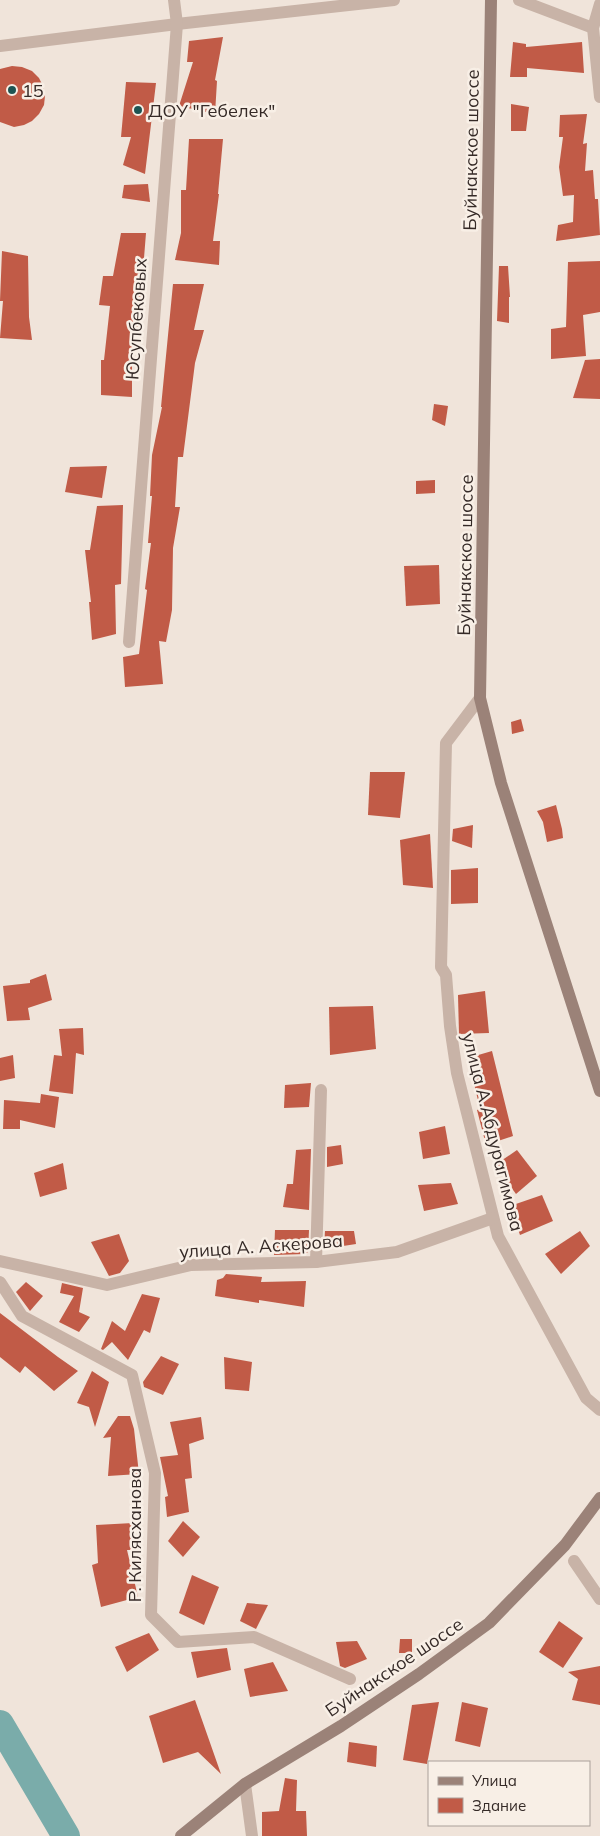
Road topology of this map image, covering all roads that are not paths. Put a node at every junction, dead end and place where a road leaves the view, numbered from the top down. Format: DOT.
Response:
graph roads {
  1 [pos="174,0"];
  2 [pos="394,0"];
  3 [pos="491,0"];
  4 [pos="519,0"];
  5 [pos="600,4"];
  6 [pos="177,24"];
  7 [pos="593,28"];
  8 [pos="0,46"];
  9 [pos="600,96"];
  10 [pos="129,642"];
  11 [pos="480,698"];
  12 [pos="321,1090"];
  13 [pos="600,1092"];
  14 [pos="493,1218"];
  15 [pos="0,1261"];
  16 [pos="316,1262"];
  17 [pos="0,1282"];
  18 [pos="600,1410"];
  19 [pos="600,1498"];
  20 [pos="574,1561"];
  21 [pos="600,1599"];
  22 [pos="350,1679"];
  23 [pos="245,1784"];
  24 [pos="181,1836"];
  25 [pos="252,1836"];
  1 -- 6 [label="street, Юсупбековых"];
  2 -- 6 [label="street"];
  3 -- 11 [label="main road, Буйнакское шоссе"];
  4 -- 7 [label="street"];
  5 -- 7 [label="street"];
  6 -- 8 [label="street"];
  6 -- 10 [label="street, Юсупбековых"];
  7 -- 9 [label="street"];
  11 -- 13 [label="main road, Буйнакское шоссе"];
  11 -- 14 [label="street, улица А.Абдурагимова"];
  12 -- 16 [label="street"];
  14 -- 16 [label="street, улица А. Аскерова"];
  14 -- 18 [label="street, улица А.Абдурагимова"];
  15 -- 16 [label="street, улица А. Аскерова"];
  17 -- 22 [label="street, Р. Килясханова"];
  19 -- 23 [label="main road, Буйнакское шоссе"];
  20 -- 21 [label="street"];
  23 -- 24 [label="main road, Буйнакское шоссе"];
  23 -- 25 [label="street"];
}
